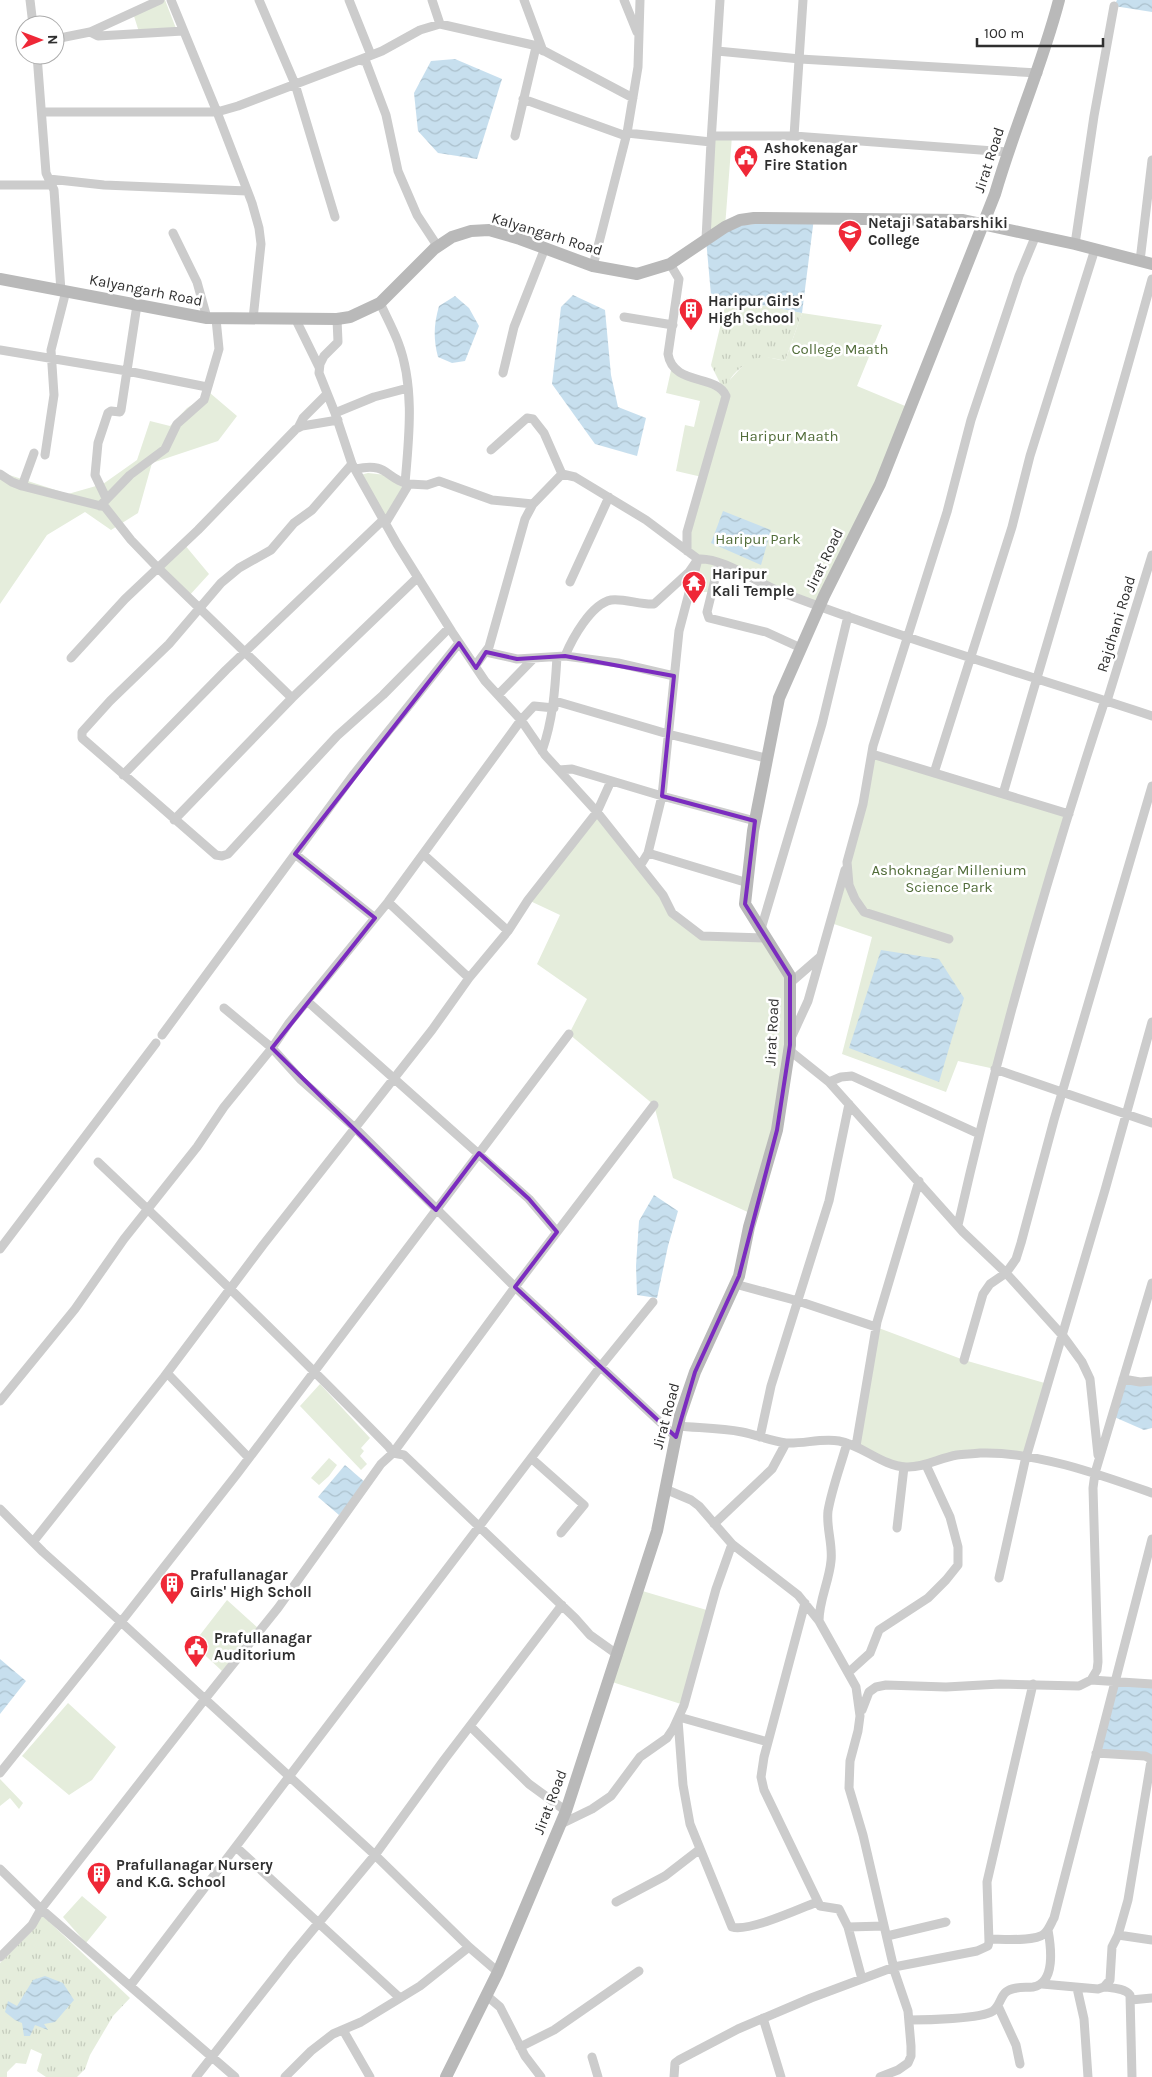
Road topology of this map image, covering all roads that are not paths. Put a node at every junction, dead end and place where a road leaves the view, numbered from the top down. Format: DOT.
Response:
graph roads {
  1 [pos="30,0"];
  2 [pos="160,0"];
  3 [pos="171,0"];
  4 [pos="259,0"];
  5 [pos="349,0"];
  6 [pos="432,0"];
  7 [pos="524,0"];
  8 [pos="624,0"];
  9 [pos="640,0"];
  10 [pos="720,0"];
  11 [pos="803,0"];
  12 [pos="1059,0"];
  13 [pos="1114,6"];
  14 [pos="32,15"];
  15 [pos="440,24"];
  16 [pos="90,32"];
  17 [pos="182,32"];
  18 [pos="639,36"];
  19 [pos="65,37"];
  20 [pos="540,49"];
  21 [pos="717,51"];
  22 [pos="371,55"];
  23 [pos="800,59"];
  24 [pos="359,60"];
  25 [pos="38,65"];
  26 [pos="1038,73"];
  27 [pos="295,84"];
  28 [pos="633,98"];
  29 [pos="523,99"];
  30 [pos="43,112"];
  31 [pos="217,112"];
  32 [pos="627,134"];
  33 [pos="515,136"];
  34 [pos="794,136"];
  35 [pos="712,139"];
  36 [pos="1007,152"];
  37 [pos="1152,160"];
  38 [pos="50,182"];
  39 [pos="0,185"];
  40 [pos="247,191"];
  41 [pos="335,216"];
  42 [pos="984,223"];
  43 [pos="173,233"];
  44 [pos="1036,234"];
  45 [pos="706,239"];
  46 [pos="1075,244"];
  47 [pos="438,246"];
  48 [pos="545,248"];
  49 [pos="1095,249"];
  50 [pos="1146,263"];
  51 [pos="670,264"];
  52 [pos="593,266"];
  53 [pos="0,279"];
  54 [pos="1152,279"];
  55 [pos="64,291"];
  56 [pos="380,303"];
  57 [pos="138,306"];
  58 [pos="624,317"];
  59 [pos="212,318"];
  60 [pos="253,319"];
  61 [pos="337,319"];
  62 [pos="296,320"];
  63 [pos="672,325"];
  64 [pos="0,350"];
  65 [pos="52,359"];
  66 [pos="319,367"];
  67 [pos="127,371"];
  68 [pos="503,372"];
  69 [pos="207,387"];
  70 [pos="408,388"];
  71 [pos="327,394"];
  72 [pos="336,416"];
  73 [pos="298,428"];
  74 [pos="491,450"];
  75 [pos="34,453"];
  76 [pos="45,455"];
  77 [pos="354,466"];
  78 [pos="0,474"];
  79 [pos="562,474"];
  80 [pos="407,484"];
  81 [pos="22,486"];
  82 [pos="608,497"];
  83 [pos="103,502"];
  84 [pos="533,504"];
  85 [pos="384,522"];
  86 [pos="687,551"];
  87 [pos="1152,555"];
  88 [pos="698,559"];
  89 [pos="719,563"];
  90 [pos="157,567"];
  91 [pos="418,577"];
  92 [pos="570,582"];
  93 [pos="820,606"];
  94 [pos="200,609"];
  95 [pos="848,616"];
  96 [pos="449,628"];
  97 [pos="909,638"];
  98 [pos="459,643"];
  99 [pos="801,648"];
  100 [pos="244,652"];
  101 [pos="486,652"];
  102 [pos="561,656"];
  103 [pos="971,657"];
  104 [pos="71,658"];
  105 [pos="534,658"];
  106 [pos="475,666"];
  107 [pos="674,676"];
  108 [pos="1037,678"];
  109 [pos="498,695"];
  110 [pos="292,698"];
  111 [pos="1106,701"];
  112 [pos="554,704"];
  113 [pos="1152,716"];
  114 [pos="521,720"];
  115 [pos="668,734"];
  116 [pos="542,751"];
  117 [pos="872,754"];
  118 [pos="766,758"];
  119 [pos="559,770"];
  120 [pos="934,773"];
  121 [pos="123,775"];
  122 [pos="611,781"];
  123 [pos="1152,786"];
  124 [pos="1003,794"];
  125 [pos="662,796"];
  126 [pos="597,812"];
  127 [pos="1069,814"];
  128 [pos="174,820"];
  129 [pos="755,821"];
  130 [pos="295,854"];
  131 [pos="423,854"];
  132 [pos="648,854"];
  133 [pos="846,862"];
  134 [pos="640,866"];
  135 [pos="748,883"];
  136 [pos="388,902"];
  137 [pos="374,918"];
  138 [pos="508,932"];
  139 [pos="763,934"];
  140 [pos="949,939"];
  141 [pos="822,956"];
  142 [pos="469,978"];
  143 [pos="790,983"];
  144 [pos="307,1001"];
  145 [pos="224,1008"];
  146 [pos="1152,1022"];
  147 [pos="569,1034"];
  148 [pos="162,1036"];
  149 [pos="156,1044"];
  150 [pos="789,1045"];
  151 [pos="272,1048"];
  152 [pos="996,1069"];
  153 [pos="393,1079"];
  154 [pos="829,1082"];
  155 [pos="1063,1091"];
  156 [pos="849,1104"];
  157 [pos="654,1105"];
  158 [pos="1126,1115"];
  159 [pos="1152,1123"];
  160 [pos="355,1128"];
  161 [pos="979,1134"];
  162 [pos="479,1153"];
  163 [pos="98,1162"];
  164 [pos="919,1181"];
  165 [pos="147,1209"];
  166 [pos="436,1210"];
  167 [pos="958,1225"];
  168 [pos="557,1232"];
  169 [pos="0,1249"];
  170 [pos="1006,1273"];
  171 [pos="1152,1283"];
  172 [pos="735,1284"];
  173 [pos="515,1287"];
  174 [pos="229,1289"];
  175 [pos="798,1301"];
  176 [pos="653,1302"];
  177 [pos="876,1327"];
  178 [pos="1063,1336"];
  179 [pos="964,1360"];
  180 [pos="601,1366"];
  181 [pos="314,1370"];
  182 [pos="167,1373"];
  183 [pos="1123,1379"];
  184 [pos="1152,1381"];
  185 [pos="0,1401"];
  186 [pos="677,1431"];
  187 [pos="760,1437"];
  188 [pos="786,1443"];
  189 [pos="851,1445"];
  190 [pos="393,1454"];
  191 [pos="1026,1457"];
  192 [pos="249,1458"];
  193 [pos="531,1458"];
  194 [pos="1099,1460"];
  195 [pos="926,1465"];
  196 [pos="904,1467"];
  197 [pos="1095,1473"];
  198 [pos="665,1489"];
  199 [pos="1152,1493"];
  200 [pos="0,1509"];
  201 [pos="714,1524"];
  202 [pos="478,1527"];
  203 [pos="897,1528"];
  204 [pos="561,1533"];
  205 [pos="1152,1539"];
  206 [pos="33,1542"];
  207 [pos="732,1544"];
  208 [pos="999,1578"];
  209 [pos="805,1603"];
  210 [pos="562,1605"];
  211 [pos="819,1621"];
  212 [pos="121,1622"];
  213 [pos="618,1655"];
  214 [pos="849,1672"];
  215 [pos="1092,1680"];
  216 [pos="1115,1682"];
  217 [pos="1033,1684"];
  218 [pos="1152,1684"];
  219 [pos="204,1699"];
  220 [pos="860,1716"];
  221 [pos="678,1719"];
  222 [pos="470,1726"];
  223 [pos="768,1742"];
  224 [pos="1096,1753"];
  225 [pos="0,1773"];
  226 [pos="291,1777"];
  227 [pos="566,1811"];
  228 [pos="560,1824"];
  229 [pos="236,1847"];
  230 [pos="700,1849"];
  231 [pos="375,1854"];
  232 [pos="0,1869"];
  233 [pos="616,1902"];
  234 [pos="817,1902"];
  235 [pos="41,1909"];
  236 [pos="946,1922"];
  237 [pos="318,1923"];
  238 [pos="884,1926"];
  239 [pos="848,1927"];
  240 [pos="1048,1930"];
  241 [pos="1118,1935"];
  242 [pos="887,1936"];
  243 [pos="989,1939"];
  244 [pos="1152,1940"];
  245 [pos="470,1947"];
  246 [pos="0,1957"];
  247 [pos="894,1967"];
  248 [pos="639,1971"];
  249 [pos="498,1972"];
  250 [pos="862,1979"];
  251 [pos="1042,1984"];
  252 [pos="130,1986"];
  253 [pos="1104,1987"];
  254 [pos="1077,1988"];
  255 [pos="486,1995"];
  256 [pos="400,1998"];
  257 [pos="1152,1998"];
  258 [pos="1130,2000"];
  259 [pos="998,2006"];
  260 [pos="763,2018"];
  261 [pos="909,2020"];
  262 [pos="343,2030"];
  263 [pos="520,2047"];
  264 [pos="212,2057"];
  265 [pos="592,2057"];
  266 [pos="1020,2064"];
  267 [pos="196,2077"];
  268 [pos="235,2077"];
  269 [pos="285,2077"];
  270 [pos="370,2077"];
  271 [pos="446,2077"];
  272 [pos="541,2077"];
  273 [pos="598,2077"];
  274 [pos="674,2077"];
  275 [pos="781,2077"];
  276 [pos="880,2077"];
  277 [pos="1088,2077"];
  278 [pos="1132,2077"];
  1 -- 14 [label="street"];
  2 -- 16 [label="street"];
  3 -- 17 [label="street"];
  4 -- 27 [label="street"];
  5 -- 22 [label="street"];
  6 -- 15 [label="street"];
  7 -- 20 [label="street"];
  8 -- 18 [label="street"];
  9 -- 18 [label="street"];
  10 -- 21 [label="street"];
  11 -- 23 [label="street"];
  12 -- 26 [label="main road, Jirat Road"];
  13 -- 46 [label="street"];
  15 -- 20 [label="street"];
  15 -- 22 [label="street"];
  16 -- 17 [label="street"];
  16 -- 19 [label="street"];
  17 -- 31 [label="street"];
  18 -- 28 [label="street"];
  20 -- 28 [label="street"];
  20 -- 29 [label="street"];
  21 -- 23 [label="street"];
  21 -- 35 [label="street"];
  22 -- 24 [label="street"];
  23 -- 26 [label="street"];
  23 -- 34 [label="street"];
  24 -- 27 [label="street"];
  24 -- 47 [label="street"];
  25 -- 30 [label="street"];
  26 -- 36 [label="main road, Jirat Road"];
  27 -- 31 [label="street"];
  27 -- 41 [label="street"];
  28 -- 32 [label="street"];
  29 -- 32 [label="street"];
  29 -- 33 [label="street"];
  30 -- 31 [label="street"];
  30 -- 38 [label="street"];
  31 -- 40 [label="street"];
  32 -- 35 [label="street"];
  32 -- 52 [label="street"];
  34 -- 35 [label="street"];
  34 -- 36 [label="street"];
  35 -- 45 [label="street"];
  36 -- 42 [label="main road, Jirat Road"];
  37 -- 50 [label="street"];
  38 -- 39 [label="street"];
  38 -- 40 [label="street"];
  38 -- 55 [label="street"];
  40 -- 60 [label="street"];
  42 -- 44 [label="main road, Kalyangarh Road"];
  42 -- 45 [label="main road, Kalyangarh Road"];
  42 -- 93 [label="main road, Jirat Road"];
  43 -- 59 [label="street"];
  44 -- 46 [label="main road, Kalyangarh Road"];
  44 -- 97 [label="street"];
  45 -- 51 [label="main road, Kalyangarh Road"];
  46 -- 49 [label="main road, Kalyangarh Road"];
  47 -- 48 [label="main road, Kalyangarh Road"];
  47 -- 56 [label="main road, Kalyangarh Road"];
  48 -- 52 [label="main road, Kalyangarh Road"];
  48 -- 68 [label="street"];
  49 -- 50 [label="main road, Kalyangarh Road"];
  49 -- 103 [label="street"];
  51 -- 52 [label="main road, Kalyangarh Road"];
  51 -- 63 [label="street"];
  53 -- 55 [label="main road, Kalyangarh Road"];
  54 -- 108 [label="street"];
  55 -- 57 [label="main road, Kalyangarh Road"];
  55 -- 65 [label="street"];
  56 -- 61 [label="main road, Kalyangarh Road"];
  56 -- 70 [label="street"];
  57 -- 59 [label="main road, Kalyangarh Road"];
  57 -- 67 [label="street"];
  58 -- 63 [label="street"];
  59 -- 60 [label="main road, Kalyangarh Road"];
  59 -- 69 [label="street"];
  60 -- 62 [label="main road, Kalyangarh Road"];
  61 -- 62 [label="main road, Kalyangarh Road"];
  61 -- 66 [label="street"];
  62 -- 66 [label="street"];
  63 -- 86 [label="street"];
  64 -- 65 [label="street"];
  65 -- 67 [label="street"];
  65 -- 76 [label="street"];
  66 -- 71 [label="street"];
  67 -- 69 [label="street"];
  67 -- 83 [label="street"];
  69 -- 83 [label="street"];
  70 -- 72 [label="street"];
  70 -- 80 [label="street"];
  71 -- 72 [label="street"];
  71 -- 73 [label="street"];
  72 -- 73 [label="street"];
  72 -- 77 [label="street"];
  73 -- 90 [label="street"];
  74 -- 79 [label="street"];
  75 -- 81 [label="street"];
  77 -- 80 [label="street"];
  77 -- 85 [label="street"];
  77 -- 94 [label="street"];
  78 -- 81 [label="street"];
  79 -- 82 [label="street"];
  79 -- 84 [label="street"];
  80 -- 84 [label="street"];
  80 -- 85 [label="street"];
  81 -- 83 [label="street"];
  82 -- 86 [label="street"];
  82 -- 92 [label="street"];
  83 -- 90 [label="street"];
  84 -- 101 [label="street"];
  85 -- 91 [label="street"];
  85 -- 100 [label="street"];
  86 -- 88 [label="street"];
  87 -- 111 [label="street, Rajdhani Road"];
  88 -- 89 [label="street"];
  88 -- 102 [label="street"];
  88 -- 107 [label="street"];
  89 -- 93 [label="street"];
  89 -- 99 [label="street"];
  90 -- 94 [label="street"];
  90 -- 104 [label="street"];
  91 -- 96 [label="street"];
  91 -- 110 [label="street"];
  93 -- 95 [label="street"];
  93 -- 99 [label="main road, Jirat Road"];
  94 -- 100 [label="street"];
  94 -- 121 [label="street"];
  95 -- 97 [label="street"];
  95 -- 139 [label="street"];
  96 -- 98 [label="street"];
  96 -- 128 [label="street"];
  97 -- 103 [label="street"];
  97 -- 117 [label="street"];
  98 -- 106 [label="street"];
  98 -- 130 [label="street"];
  99 -- 118 [label="main road, Jirat Road"];
  100 -- 110 [label="street"];
  100 -- 121 [label="street"];
  101 -- 105 [label="street"];
  101 -- 106 [label="street"];
  102 -- 105 [label="street"];
  102 -- 107 [label="street"];
  102 -- 112 [label="street"];
  103 -- 108 [label="street"];
  103 -- 120 [label="street"];
  105 -- 109 [label="street"];
  106 -- 109 [label="street"];
  107 -- 115 [label="street"];
  108 -- 111 [label="street"];
  108 -- 124 [label="street"];
  109 -- 114 [label="street"];
  110 -- 128 [label="street"];
  111 -- 113 [label="street"];
  111 -- 127 [label="street, Rajdhani Road"];
  112 -- 114 [label="street"];
  112 -- 115 [label="street"];
  112 -- 116 [label="street"];
  114 -- 116 [label="street"];
  114 -- 131 [label="street"];
  115 -- 118 [label="street"];
  115 -- 125 [label="street"];
  116 -- 119 [label="street"];
  117 -- 120 [label="street"];
  117 -- 133 [label="street"];
  118 -- 129 [label="main road, Jirat Road"];
  119 -- 122 [label="street"];
  119 -- 126 [label="street"];
  120 -- 124 [label="street"];
  121 -- 128 [label="street"];
  122 -- 125 [label="street"];
  122 -- 126 [label="street"];
  123 -- 155 [label="street"];
  124 -- 127 [label="street"];
  125 -- 129 [label="street"];
  125 -- 132 [label="street"];
  126 -- 134 [label="street"];
  126 -- 138 [label="street"];
  127 -- 152 [label="street, Rajdhani Road"];
  129 -- 135 [label="main road, Jirat Road"];
  130 -- 137 [label="street"];
  130 -- 148 [label="street"];
  131 -- 136 [label="street"];
  131 -- 138 [label="street"];
  132 -- 134 [label="street"];
  132 -- 135 [label="street"];
  133 -- 140 [label="street"];
  133 -- 141 [label="street"];
  134 -- 139 [label="street"];
  135 -- 139 [label="main road, Jirat Road"];
  136 -- 137 [label="street"];
  136 -- 142 [label="street"];
  137 -- 144 [label="street"];
  138 -- 142 [label="street"];
  139 -- 143 [label="main road, Jirat Road"];
  141 -- 143 [label="street"];
  141 -- 150 [label="street"];
  142 -- 153 [label="street"];
  143 -- 150 [label="main road, Jirat Road"];
  144 -- 151 [label="street"];
  144 -- 153 [label="street"];
  145 -- 151 [label="street"];
  146 -- 158 [label="street"];
  147 -- 162 [label="street"];
  149 -- 169 [label="street"];
  150 -- 154 [label="street"];
  150 -- 172 [label="main road, Jirat Road"];
  151 -- 160 [label="street"];
  151 -- 165 [label="street"];
  152 -- 155 [label="street"];
  152 -- 161 [label="street, Rajdhani Road"];
  153 -- 160 [label="street"];
  153 -- 162 [label="street"];
  154 -- 156 [label="street"];
  154 -- 161 [label="street"];
  155 -- 158 [label="street"];
  155 -- 170 [label="street"];
  156 -- 164 [label="street"];
  156 -- 175 [label="street"];
  157 -- 168 [label="street"];
  158 -- 159 [label="street"];
  158 -- 178 [label="street"];
  160 -- 166 [label="street"];
  160 -- 174 [label="street"];
  161 -- 167 [label="street, Rajdhani Road"];
  162 -- 166 [label="street"];
  162 -- 168 [label="street"];
  163 -- 165 [label="street"];
  164 -- 167 [label="street"];
  164 -- 177 [label="street"];
  165 -- 174 [label="street"];
  165 -- 185 [label="street"];
  166 -- 173 [label="street"];
  166 -- 181 [label="street"];
  167 -- 170 [label="street"];
  168 -- 173 [label="street"];
  170 -- 178 [label="street"];
  170 -- 179 [label="street"];
  171 -- 183 [label="street"];
  172 -- 175 [label="street"];
  172 -- 186 [label="main road, Jirat Road"];
  173 -- 180 [label="street"];
  173 -- 190 [label="street"];
  174 -- 181 [label="street"];
  174 -- 182 [label="street"];
  175 -- 177 [label="street"];
  175 -- 187 [label="street"];
  176 -- 180 [label="street"];
  177 -- 189 [label="street"];
  178 -- 191 [label="street"];
  178 -- 194 [label="street"];
  180 -- 186 [label="street"];
  180 -- 193 [label="street"];
  181 -- 190 [label="street"];
  181 -- 192 [label="street"];
  182 -- 192 [label="street"];
  182 -- 206 [label="street"];
  183 -- 184 [label="street"];
  183 -- 194 [label="street"];
  186 -- 187 [label="street"];
  186 -- 198 [label="main road, Jirat Road"];
  187 -- 188 [label="street"];
  188 -- 189 [label="street"];
  188 -- 201 [label="street"];
  189 -- 196 [label="street"];
  189 -- 211 [label="street"];
  190 -- 202 [label="street"];
  190 -- 219 [label="street"];
  191 -- 195 [label="street"];
  191 -- 197 [label="street"];
  191 -- 208 [label="street"];
  192 -- 212 [label="street"];
  193 -- 202 [label="street"];
  193 -- 204 [label="street"];
  194 -- 197 [label="street"];
  195 -- 196 [label="street"];
  195 -- 214 [label="street"];
  196 -- 203 [label="street"];
  197 -- 199 [label="street"];
  197 -- 215 [label="street"];
  198 -- 201 [label="street"];
  198 -- 213 [label="main road, Jirat Road"];
  200 -- 206 [label="street"];
  201 -- 207 [label="street"];
  202 -- 210 [label="street"];
  202 -- 226 [label="street"];
  205 -- 216 [label="street"];
  206 -- 212 [label="street"];
  207 -- 209 [label="street"];
  207 -- 221 [label="street"];
  209 -- 211 [label="street"];
  209 -- 223 [label="street"];
  210 -- 213 [label="street"];
  210 -- 222 [label="street"];
  211 -- 214 [label="street"];
  212 -- 219 [label="street"];
  212 -- 225 [label="street"];
  213 -- 227 [label="main road, Jirat Road"];
  214 -- 220 [label="street"];
  215 -- 216 [label="street"];
  215 -- 217 [label="street"];
  216 -- 218 [label="street"];
  216 -- 224 [label="street"];
  217 -- 220 [label="street"];
  217 -- 243 [label="street"];
  219 -- 226 [label="street"];
  219 -- 235 [label="street"];
  220 -- 238 [label="street"];
  221 -- 223 [label="street"];
  221 -- 228 [label="street"];
  221 -- 230 [label="street"];
  222 -- 227 [label="street"];
  222 -- 231 [label="street"];
  223 -- 234 [label="street"];
  224 -- 240 [label="street"];
  224 -- 241 [label="street"];
  226 -- 229 [label="street"];
  226 -- 231 [label="street"];
  227 -- 228 [label="main road, Jirat Road"];
  228 -- 249 [label="main road, Jirat Road"];
  229 -- 237 [label="street"];
  229 -- 252 [label="street"];
  230 -- 233 [label="street"];
  230 -- 234 [label="street"];
  231 -- 237 [label="street"];
  231 -- 245 [label="street"];
  232 -- 235 [label="street"];
  234 -- 239 [label="street"];
  235 -- 246 [label="street"];
  235 -- 252 [label="street"];
  236 -- 242 [label="street"];
  237 -- 256 [label="street"];
  237 -- 264 [label="street"];
  238 -- 239 [label="street"];
  238 -- 242 [label="street"];
  239 -- 250 [label="street"];
  240 -- 243 [label="street"];
  240 -- 251 [label="street"];
  241 -- 244 [label="street"];
  241 -- 253 [label="street"];
  242 -- 247 [label="street"];
  243 -- 247 [label="street"];
  245 -- 249 [label="street"];
  245 -- 256 [label="street"];
  247 -- 250 [label="street"];
  247 -- 261 [label="street"];
  248 -- 263 [label="street"];
  249 -- 255 [label="main road, Jirat Road"];
  250 -- 260 [label="street"];
  251 -- 254 [label="street"];
  251 -- 259 [label="street"];
  252 -- 264 [label="street"];
  253 -- 254 [label="street"];
  253 -- 258 [label="street"];
  254 -- 277 [label="street"];
  255 -- 263 [label="street"];
  255 -- 271 [label="main road, Jirat Road"];
  256 -- 262 [label="street"];
  257 -- 258 [label="street"];
  258 -- 278 [label="street"];
  259 -- 261 [label="street"];
  259 -- 266 [label="street"];
  260 -- 274 [label="street"];
  260 -- 275 [label="street"];
  261 -- 276 [label="street"];
  262 -- 269 [label="street"];
  262 -- 270 [label="street"];
  263 -- 272 [label="street"];
  264 -- 267 [label="street"];
  264 -- 268 [label="street"];
  265 -- 273 [label="street"];
}
